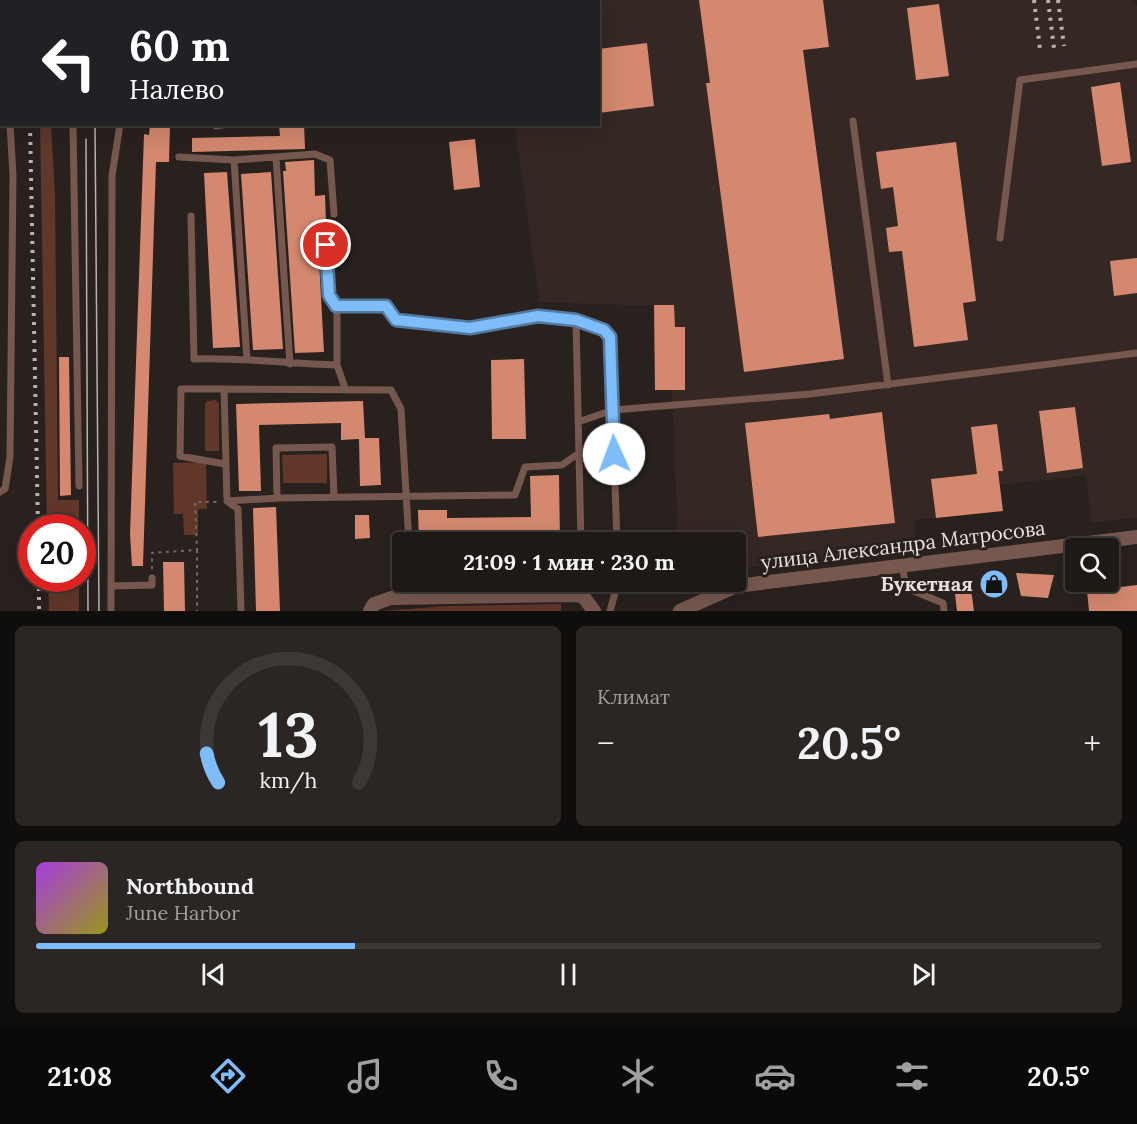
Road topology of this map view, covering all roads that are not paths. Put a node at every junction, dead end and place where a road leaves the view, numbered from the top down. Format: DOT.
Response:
graph roads {
  1 [pos="1137,64"];
  2 [pos="853,121"];
  3 [pos="10,126"];
  4 [pos="73,126"];
  5 [pos="120,126"];
  6 [pos="179,157"];
  7 [pos="276,158"];
  8 [pos="234,160"];
  9 [pos="334,214"];
  10 [pos="190,216"];
  11 [pos="1000,238"];
  12 [pos="326,245"];
  13 [pos="336,306"];
  14 [pos="576,320"];
  15 [pos="1137,353"];
  16 [pos="247,360"];
  17 [pos="290,364"];
  18 [pos="337,365"];
  19 [pos="888,385"];
  20 [pos="345,388"];
  21 [pos="224,389"];
  22 [pos="613,410"];
  23 [pos="578,422"];
  24 [pos="579,453"];
  25 [pos="225,464"];
  26 [pos="79,486"];
  27 [pos="0,492"];
  28 [pos="408,495"];
  29 [pos="334,497"];
  30 [pos="277,498"];
  31 [pos="227,501"];
  32 [pos="409,532"];
  33 [pos="581,532"];
  34 [pos="616,532"];
  35 [pos="1137,537"];
  36 [pos="902,564"];
  37 [pos="152,578"];
  38 [pos="111,586"];
  39 [pos="411,592"];
  40 [pos="518,592"];
  41 [pos="584,592"];
  42 [pos="615,592"];
  43 [pos="411,597"];
  44 [pos="111,611"];
  45 [pos="240,611"];
  46 [pos="370,611"];
  47 [pos="594,611"];
  48 [pos="610,611"];
  49 [pos="680,611"];
  50 [pos="944,611"];
  1 -- 11 [label="lane"];
  2 -- 19 [label="lane"];
  3 -- 27 [label="lane"];
  4 -- 26 [label="lane"];
  5 -- 38 [label="lane"];
  6 -- 8 [label="lane"];
  7 -- 8 [label="lane"];
  7 -- 9 [label="lane"];
  7 -- 17 [label="lane"];
  8 -- 16 [label="lane"];
  10 -- 16 [label="lane"];
  12 -- 13 [label="lane"];
  13 -- 14 [label="lane"];
  13 -- 18 [label="lane"];
  14 -- 22 [label="lane"];
  14 -- 23 [label="lane"];
  15 -- 19 [label="lane"];
  16 -- 17 [label="lane"];
  17 -- 18 [label="lane"];
  18 -- 20 [label="lane"];
  19 -- 22 [label="lane"];
  20 -- 21 [label="lane"];
  20 -- 28 [label="lane"];
  21 -- 25 [label="lane"];
  21 -- 25 [label="lane"];
  22 -- 23 [label="lane"];
  22 -- 34 [label="lane"];
  23 -- 24 [label="lane"];
  24 -- 28 [label="lane"];
  24 -- 33 [label="lane"];
  25 -- 31 [label="lane"];
  28 -- 29 [label="lane"];
  28 -- 32 [label="lane"];
  29 -- 30 [label="lane"];
  29 -- 30 [label="lane"];
  30 -- 31 [label="lane"];
  31 -- 45 [label="lane"];
  35 -- 36 [label="street, улица Александра Матросова"];
  36 -- 49 [label="street, улица Александра Матросова"];
  36 -- 50 [label="lane"];
  37 -- 38 [label="lane"];
  38 -- 44 [label="lane"];
  39 -- 43 [label="lane"];
  40 -- 43 [label="street"];
  41 -- 47 [label="street"];
  42 -- 48 [label="lane"];
  43 -- 46 [label="street"];
}
